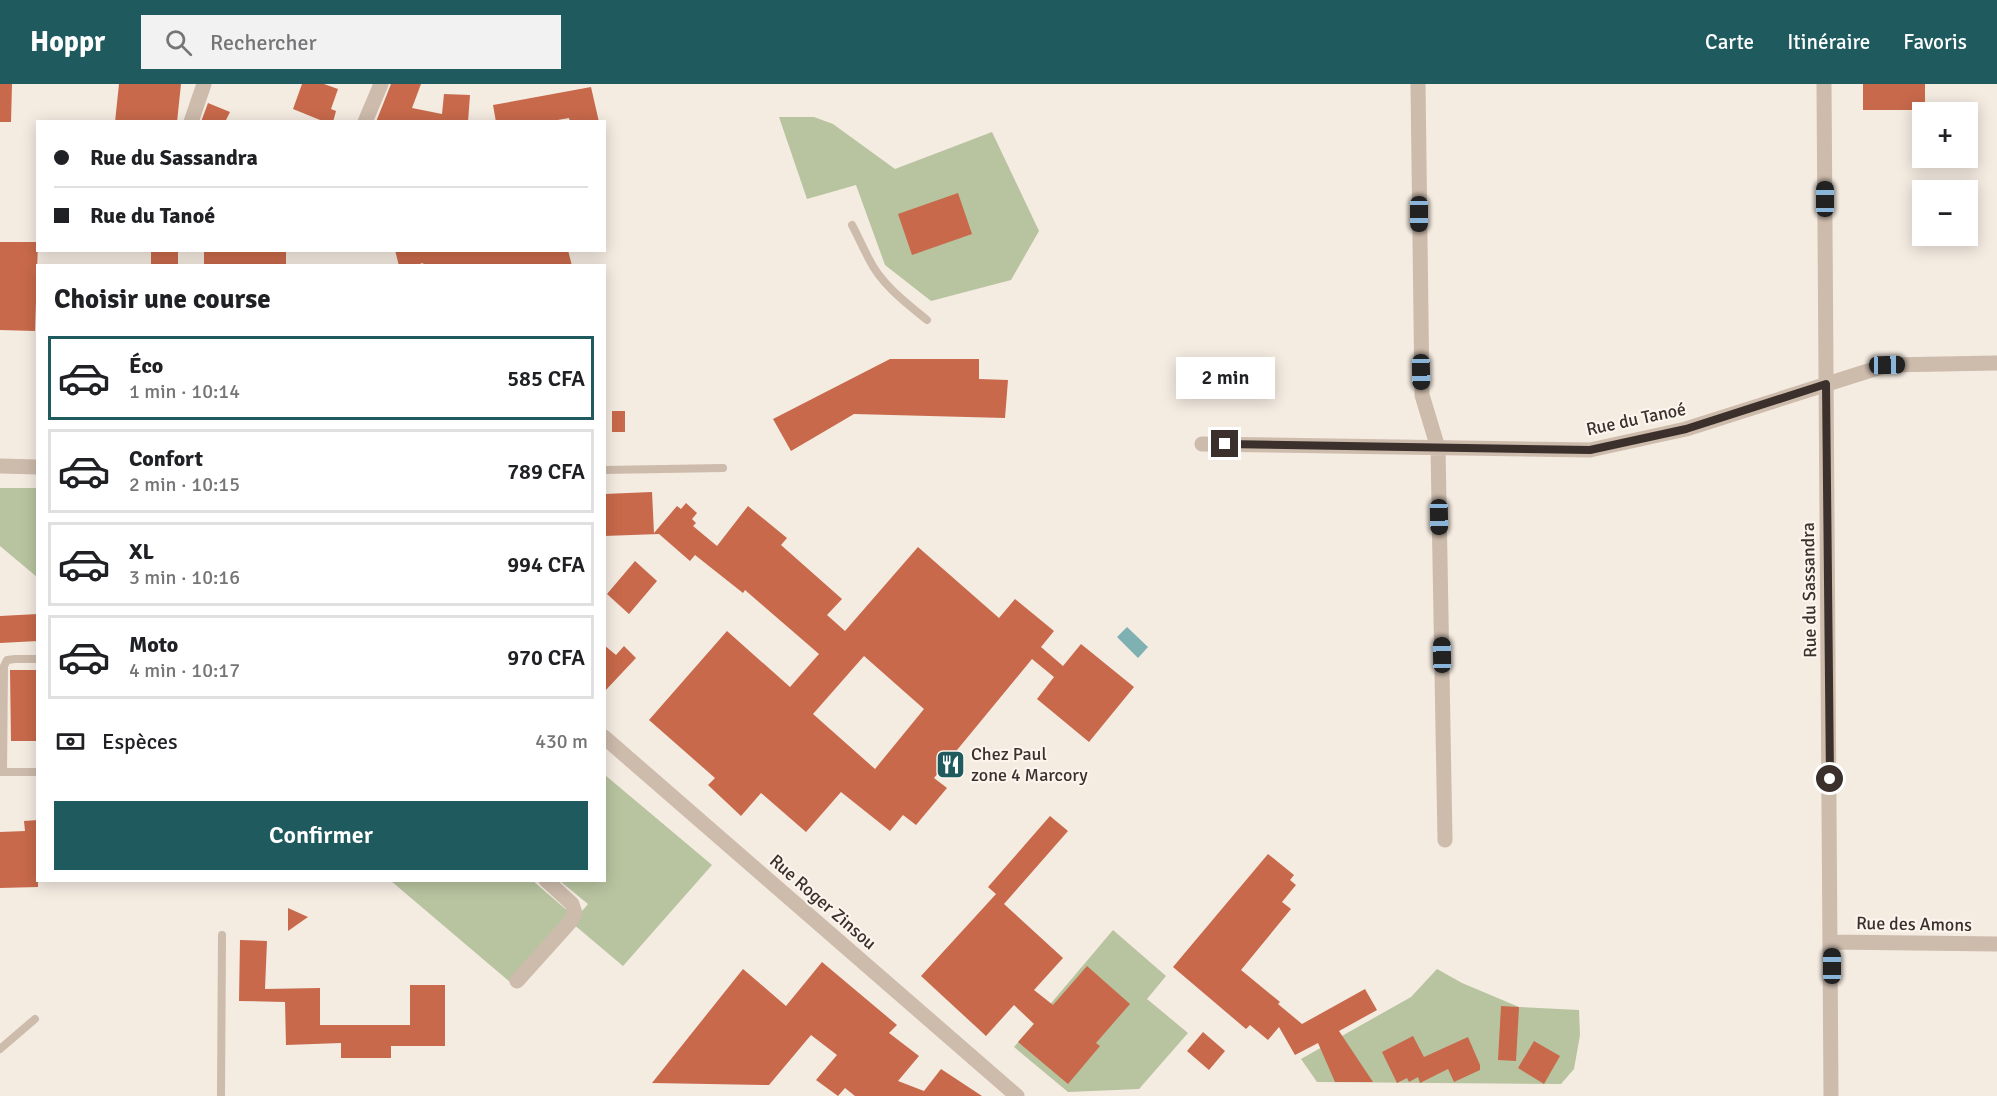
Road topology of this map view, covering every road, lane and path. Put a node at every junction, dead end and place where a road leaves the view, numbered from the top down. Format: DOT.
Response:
graph roads {
  1 [pos="204,84"];
  2 [pos="381,84"];
  3 [pos="1418,84"];
  4 [pos="1824,84"];
  5 [pos="192,120"];
  6 [pos="366,120"];
  7 [pos="852,225"];
  8 [pos="927,320"];
  9 [pos="1997,363"];
  10 [pos="1826,384"];
  11 [pos="1202,444"];
  12 [pos="1438,448"];
  13 [pos="0,466"];
  14 [pos="36,467"];
  15 [pos="723,468"];
  16 [pos="606,470"];
  17 [pos="36,659"];
  18 [pos="606,739"];
  19 [pos="1,772"];
  20 [pos="36,772"];
  21 [pos="1445,840"];
  22 [pos="548,882"];
  23 [pos="222,936"];
  24 [pos="1832,942"];
  25 [pos="1997,944"];
  26 [pos="517,981"];
  27 [pos="35,1019"];
  28 [pos="0,1049"];
  29 [pos="221,1096"];
  30 [pos="1017,1096"];
  31 [pos="1831,1096"];
  1 -- 5 [label="street"];
  2 -- 6 [label="street"];
  3 -- 12 [label="street"];
  4 -- 10 [label="street, Rue du Sassandra"];
  7 -- 8 [label="lane"];
  9 -- 10 [label="street, Rue du Tanoé"];
  10 -- 12 [label="street, Rue du Tanoé"];
  10 -- 24 [label="street, Rue du Sassandra"];
  11 -- 12 [label="street, Rue du Tanoé"];
  12 -- 21 [label="street"];
  13 -- 14 [label="street"];
  15 -- 16 [label="lane"];
  17 -- 19 [label="lane"];
  18 -- 30 [label="street, Rue Roger Zinsou"];
  19 -- 20 [label="lane"];
  22 -- 26 [label="street"];
  23 -- 29 [label="lane"];
  24 -- 25 [label="street, Rue des Amons"];
  24 -- 31 [label="street, Rue du Sassandra"];
  27 -- 28 [label="lane"];
}
